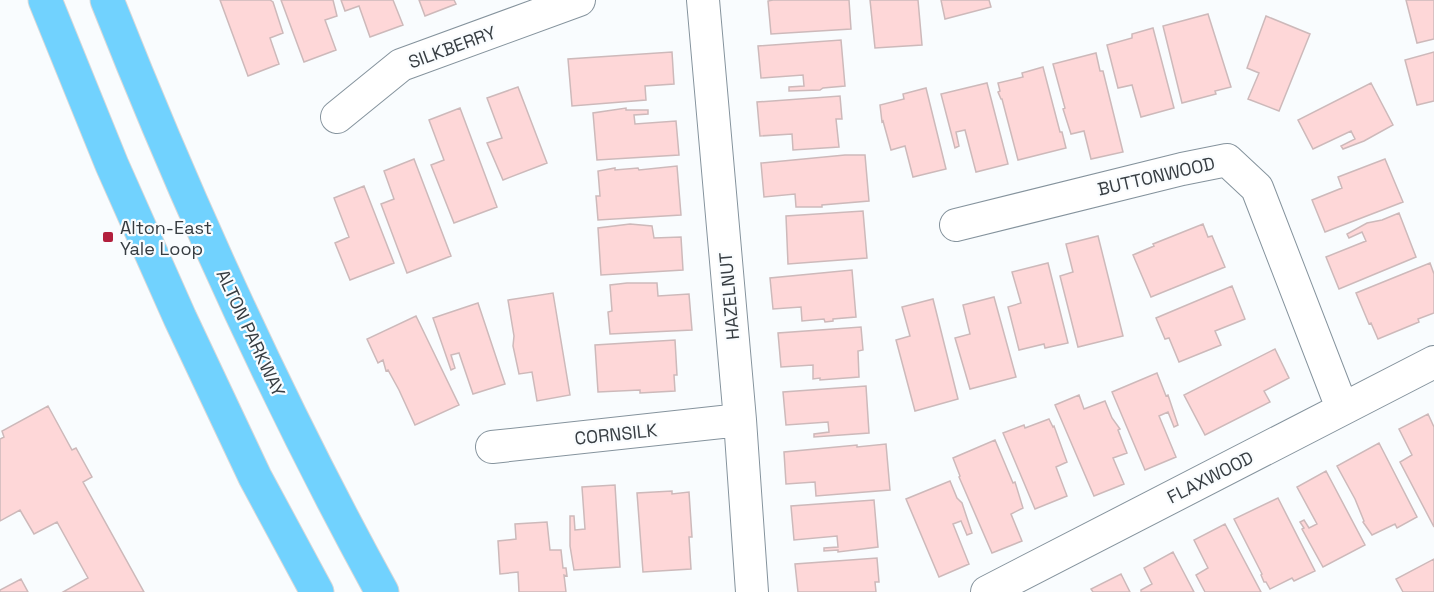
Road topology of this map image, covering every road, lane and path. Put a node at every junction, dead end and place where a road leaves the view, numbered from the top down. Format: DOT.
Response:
graph roads {
  1 [pos="45,0"];
  2 [pos="107,0"];
  3 [pos="579,0"];
  4 [pos="703,0"];
  5 [pos="337,117"];
  6 [pos="956,225"];
  7 [pos="1434,362"];
  8 [pos="1342,408"];
  9 [pos="740,420"];
  10 [pos="492,447"];
  11 [pos="317,592"];
  12 [pos="382,592"];
  13 [pos="752,592"];
  14 [pos="987,592"];
  1 -- 11 [label="main road"];
  2 -- 12 [label="main road, ALTON PARKWAY"];
  3 -- 5 [label="street, SILKBERRY"];
  4 -- 9 [label="street, HAZELNUT"];
  6 -- 8 [label="street, BUTTONWOOD"];
  7 -- 8 [label="street, FLAXWOOD"];
  8 -- 14 [label="street, FLAXWOOD"];
  9 -- 10 [label="street, CORNSILK"];
  9 -- 13 [label="street, HAZELNUT"];
}
